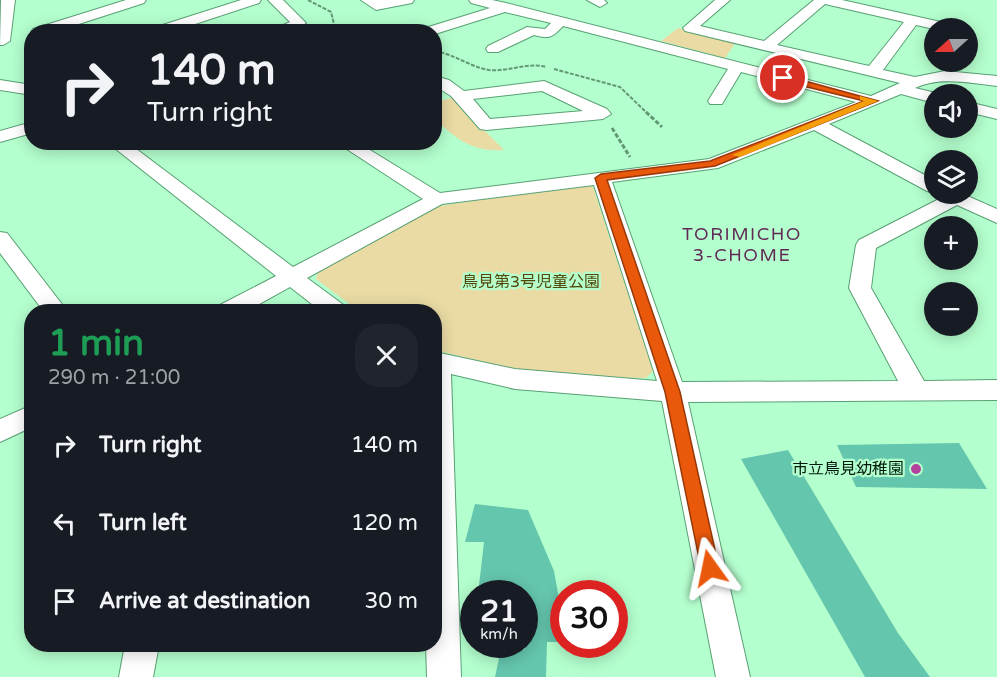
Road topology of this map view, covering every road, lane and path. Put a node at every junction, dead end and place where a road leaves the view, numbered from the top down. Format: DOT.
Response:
graph roads {
  1 [pos="8,0"];
  2 [pos="139,0"];
  3 [pos="254,0"];
  4 [pos="275,0"];
  5 [pos="308,0"];
  6 [pos="368,0"];
  7 [pos="407,0"];
  8 [pos="477,0"];
  9 [pos="534,0"];
  10 [pos="723,0"];
  11 [pos="823,0"];
  12 [pos="88,7"];
  13 [pos="507,7"];
  14 [pos="912,20"];
  15 [pos="561,21"];
  16 [pos="924,23"];
  17 [pos="74,24"];
  18 [pos="196,24"];
  19 [pos="296,24"];
  20 [pos="334,24"];
  21 [pos="442,27"];
  22 [pos="24,35"];
  23 [pos="1,41"];
  24 [pos="767,46"];
  25 [pos="493,49"];
  26 [pos="737,66"];
  27 [pos="873,72"];
  28 [pos="997,81"];
  29 [pos="442,82"];
  30 [pos="0,85"];
  31 [pos="908,85"];
  32 [pos="24,89"];
  33 [pos="924,93"];
  34 [pos="461,96"];
  35 [pos="716,101"];
  36 [pos="873,101"];
  37 [pos="978,109"];
  38 [pos="603,114"];
  39 [pos="997,114"];
  40 [pos="815,124"];
  41 [pos="24,130"];
  42 [pos="0,137"];
  43 [pos="125,150"];
  44 [pos="357,150"];
  45 [pos="640,173"];
  46 [pos="601,178"];
  47 [pos="924,182"];
  48 [pos="437,199"];
  49 [pos="938,204"];
  50 [pos="969,204"];
  51 [pos="997,217"];
  52 [pos="0,238"];
  53 [pos="292,278"];
  54 [pos="50,304"];
  55 [pos="242,304"];
  56 [pos="327,304"];
  57 [pos="442,363"];
  58 [pos="916,390"];
  59 [pos="997,390"];
  60 [pos="673,392"];
  61 [pos="24,419"];
  62 [pos="0,431"];
  63 [pos="442,598"];
  64 [pos="141,652"];
  65 [pos="136,677"];
  66 [pos="444,677"];
  67 [pos="733,677"];
  1 -- 23 [label="street"];
  2 -- 12 [label="street"];
  3 -- 18 [label="street"];
  4 -- 19 [label="street"];
  5 -- 20 [label="path"];
  6 -- 7 [label="street"];
  8 -- 13 [label="street"];
  9 -- 13 [label="street"];
  10 -- 24 [label="street"];
  11 -- 14 [label="street"];
  11 -- 24 [label="street"];
  12 -- 17 [label="street"];
  13 -- 15 [label="street"];
  13 -- 21 [label="street"];
  14 -- 16 [label="street"];
  14 -- 27 [label="street"];
  15 -- 25 [label="street"];
  15 -- 26 [label="street"];
  22 -- 23 [label="street"];
  24 -- 27 [label="street"];
  26 -- 35 [label="street"];
  26 -- 36 [label="street"];
  27 -- 31 [label="street"];
  28 -- 31 [label="street"];
  29 -- 34 [label="street"];
  30 -- 32 [label="street"];
  31 -- 33 [label="street"];
  31 -- 36 [label="street"];
  34 -- 38 [label="street"];
  34 -- 38 [label="street"];
  36 -- 40 [label="street"];
  37 -- 39 [label="street"];
  38 -- 45 [label="path"];
  40 -- 45 [label="street"];
  40 -- 47 [label="street"];
  41 -- 42 [label="street"];
  43 -- 53 [label="street"];
  44 -- 48 [label="street"];
  45 -- 46 [label="street"];
  46 -- 48 [label="street"];
  46 -- 60 [label="street"];
  48 -- 53 [label="street"];
  49 -- 58 [label="street"];
  50 -- 51 [label="street"];
  52 -- 54 [label="street"];
  53 -- 55 [label="street"];
  53 -- 56 [label="street"];
  57 -- 60 [label="street"];
  58 -- 59 [label="street"];
  58 -- 60 [label="street"];
  60 -- 67 [label="street"];
  61 -- 62 [label="street"];
  63 -- 66 [label="street"];
  64 -- 65 [label="street"];
}
